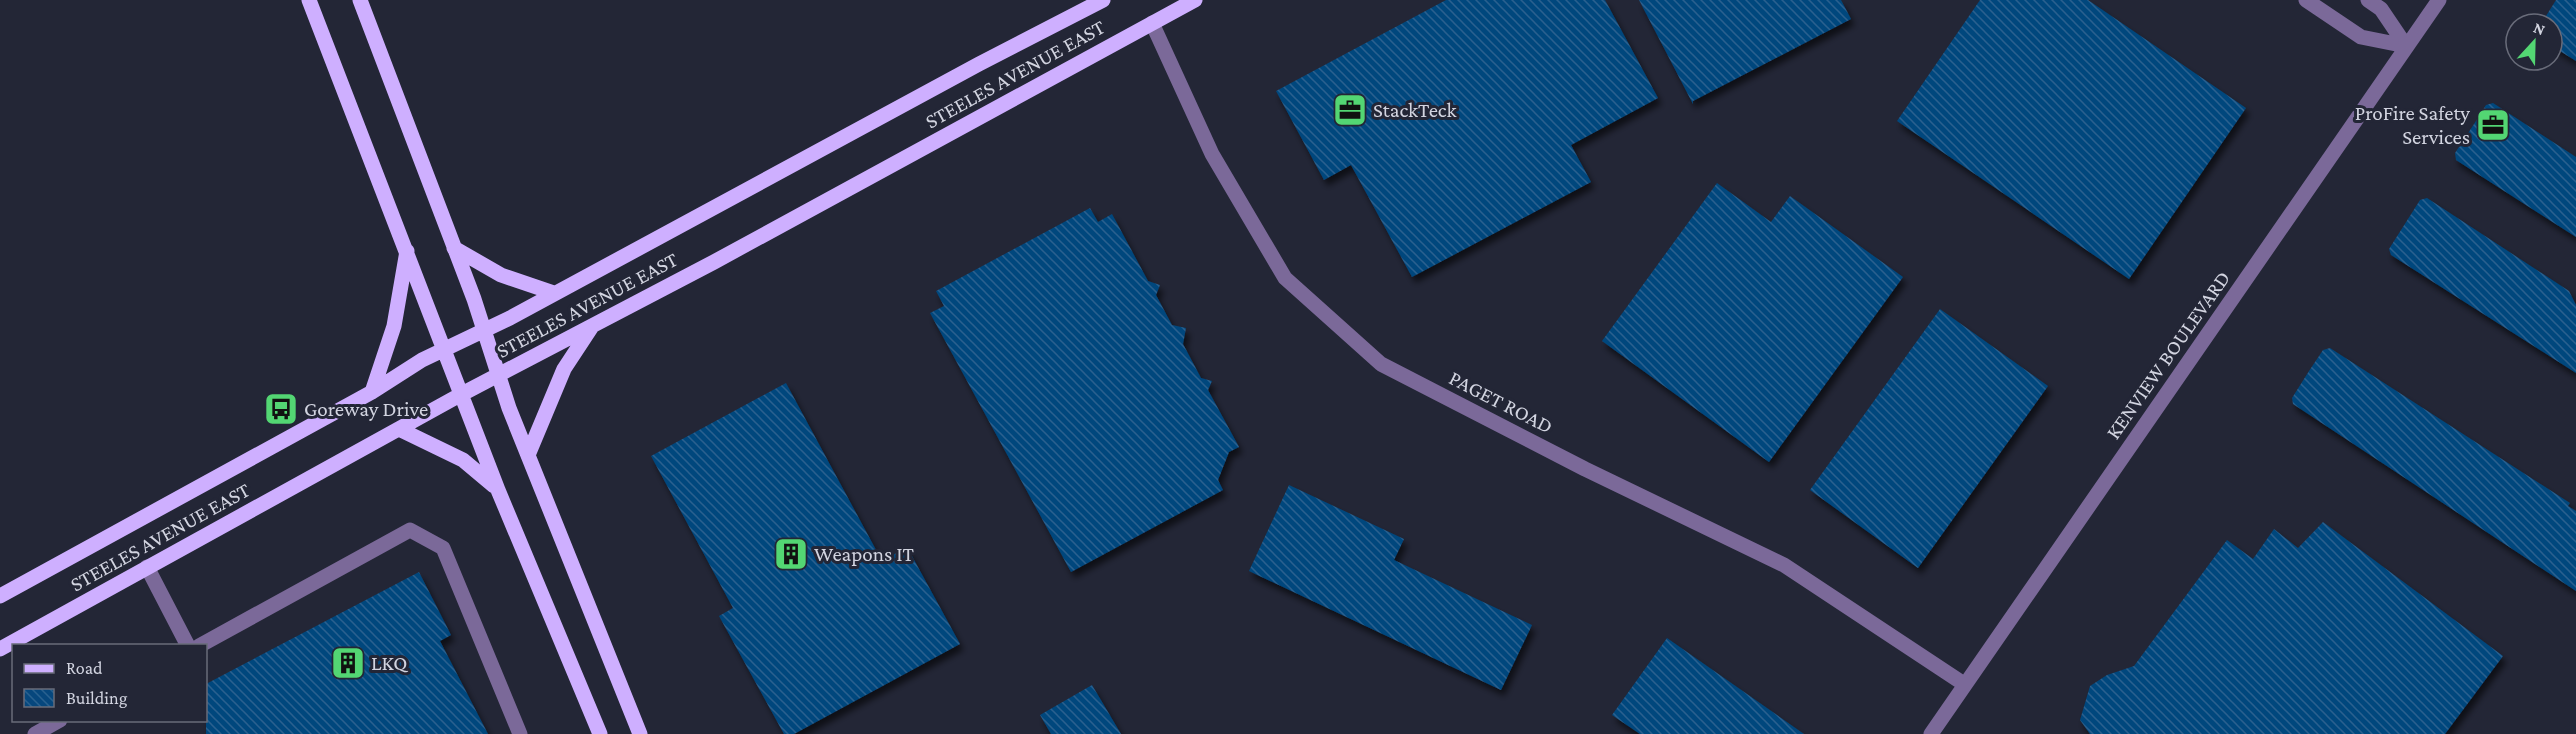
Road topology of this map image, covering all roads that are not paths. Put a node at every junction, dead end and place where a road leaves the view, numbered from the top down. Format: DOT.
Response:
graph roads {
  1 [pos="309,0"];
  2 [pos="360,0"];
  3 [pos="1103,0"];
  4 [pos="1195,0"];
  5 [pos="2306,0"];
  6 [pos="2367,0"];
  7 [pos="2439,0"];
  8 [pos="1152,23"];
  9 [pos="2406,45"];
  10 [pos="454,248"];
  11 [pos="407,250"];
  12 [pos="554,293"];
  13 [pos="592,326"];
  14 [pos="484,330"];
  15 [pos="444,349"];
  16 [pos="499,375"];
  17 [pos="372,392"];
  18 [pos="460,395"];
  19 [pos="399,429"];
  20 [pos="528,455"];
  21 [pos="498,490"];
  22 [pos="147,567"];
  23 [pos="0,596"];
  24 [pos="187,644"];
  25 [pos="201,644"];
  26 [pos="0,649"];
  27 [pos="1964,684"];
  28 [pos="56,722"];
  29 [pos="35,734"];
  30 [pos="520,734"];
  31 [pos="600,734"];
  32 [pos="640,734"];
  33 [pos="1931,734"];
  1 -- 11 [label="main road"];
  2 -- 10 [label="main road"];
  3 -- 12 [label="main road, STEELES AVENUE EAST"];
  4 -- 8 [label="main road, STEELES AVENUE EAST"];
  5 -- 9 [label="street"];
  6 -- 9 [label="street"];
  7 -- 9 [label="street, KENVIEW BOULEVARD"];
  8 -- 13 [label="main road, STEELES AVENUE EAST"];
  8 -- 27 [label="street, PAGET ROAD"];
  9 -- 27 [label="street, KENVIEW BOULEVARD"];
  10 -- 12 [label="main road"];
  10 -- 14 [label="main road"];
  11 -- 15 [label="main road"];
  11 -- 17 [label="main road"];
  12 -- 14 [label="main road, STEELES AVENUE EAST"];
  13 -- 16 [label="main road, STEELES AVENUE EAST"];
  13 -- 20 [label="main road"];
  14 -- 15 [label="main road, STEELES AVENUE EAST"];
  14 -- 16 [label="main road"];
  15 -- 17 [label="main road, STEELES AVENUE EAST"];
  15 -- 18 [label="main road"];
  16 -- 18 [label="main road, STEELES AVENUE EAST"];
  16 -- 20 [label="main road"];
  17 -- 23 [label="main road, STEELES AVENUE EAST"];
  18 -- 19 [label="main road, STEELES AVENUE EAST"];
  18 -- 21 [label="main road"];
  19 -- 21 [label="main road"];
  19 -- 22 [label="main road, STEELES AVENUE EAST"];
  20 -- 32 [label="main road"];
  21 -- 31 [label="main road"];
  22 -- 24 [label="street"];
  22 -- 26 [label="main road, STEELES AVENUE EAST"];
  25 -- 30 [label="street"];
  27 -- 33 [label="street, KENVIEW BOULEVARD"];
  28 -- 29 [label="street"];
}
